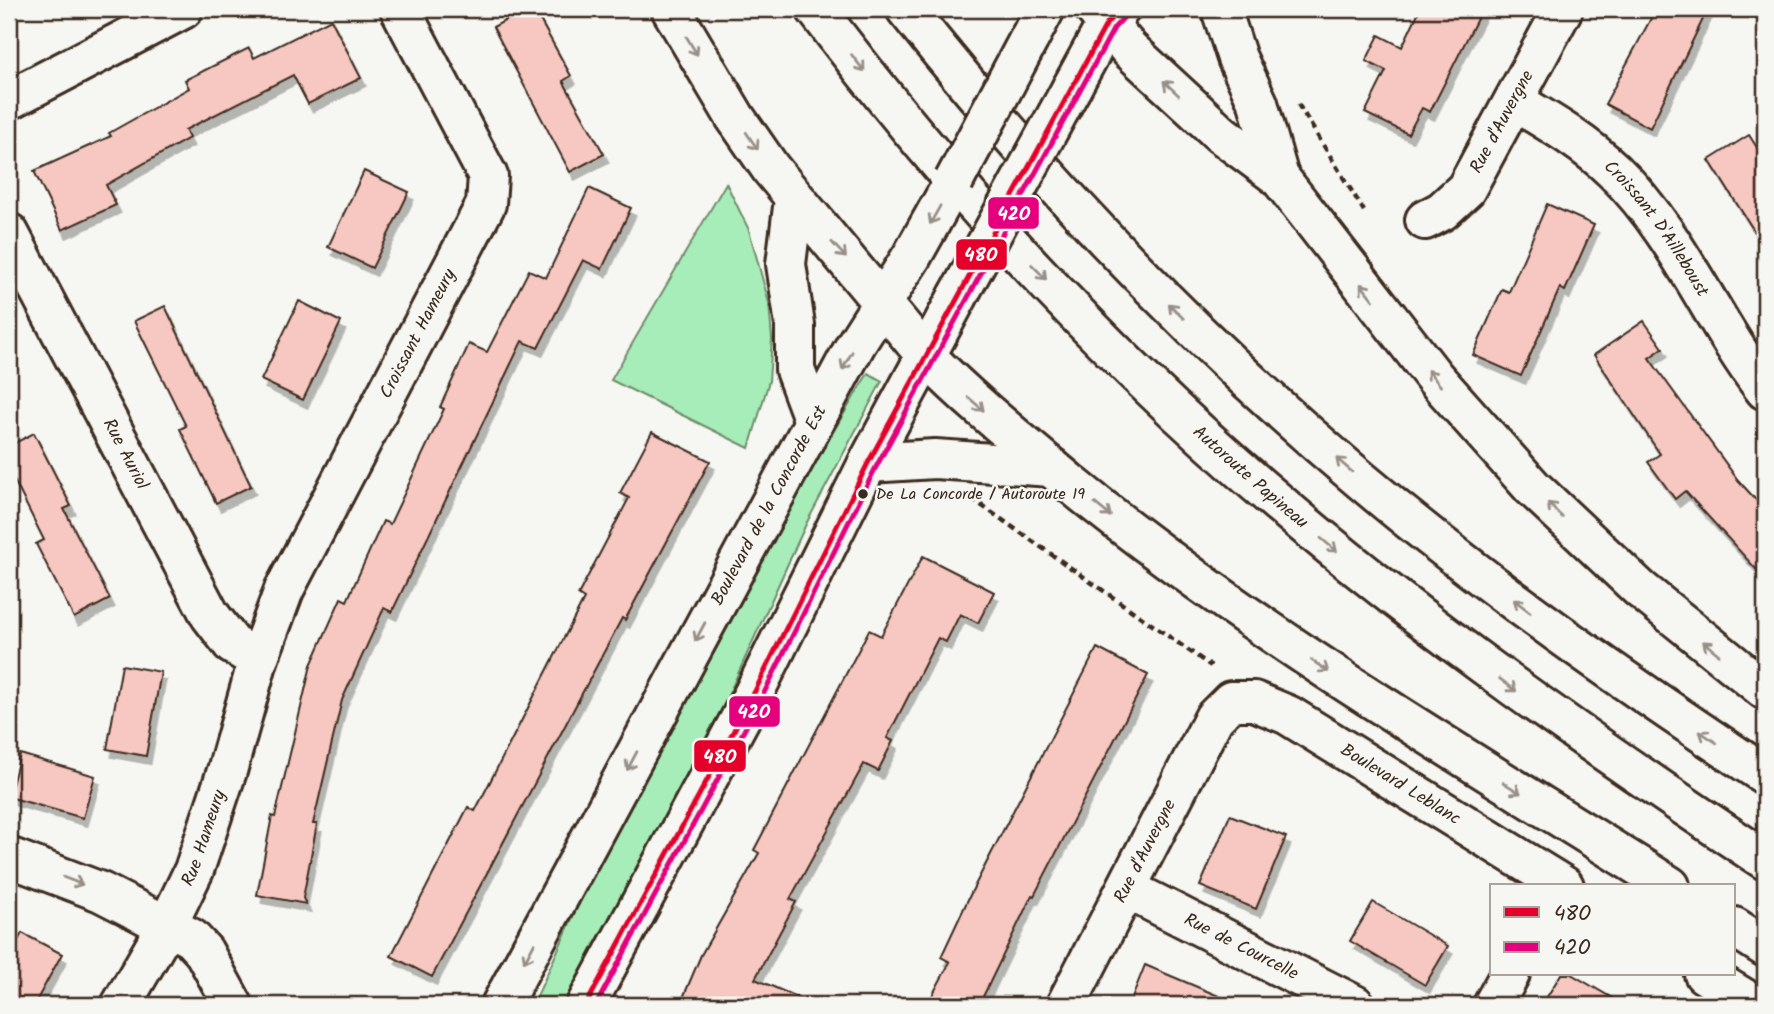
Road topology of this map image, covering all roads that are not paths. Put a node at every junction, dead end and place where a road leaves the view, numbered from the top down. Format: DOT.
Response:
graph roads {
  1 [pos="183,9"];
  2 [pos="400,9"];
  3 [pos="671,9"];
  4 [pos="816,9"];
  5 [pos="906,9"];
  6 [pos="1221,9"];
  7 [pos="1563,9"];
  8 [pos="1107,14"];
  9 [pos="1037,24"];
  10 [pos="9,100"];
  11 [pos="1514,101"];
  12 [pos="1279,177"];
  13 [pos="794,199"];
  14 [pos="1425,220"];
  15 [pos="9,233"];
  16 [pos="883,303"];
  17 [pos="927,357"];
  18 [pos="1765,390"];
  19 [pos="814,421"];
  20 [pos="868,463"];
  21 [pos="1051,467"];
  22 [pos="258,660"];
  23 [pos="1765,690"];
  24 [pos="1231,701"];
  25 [pos="1765,775"];
  26 [pos="9,857"];
  27 [pos="1765,860"];
  28 [pos="1560,884"];
  29 [pos="1667,884"];
  30 [pos="1127,889"];
  31 [pos="168,924"];
  32 [pos="1736,928"];
  33 [pos="1765,947"];
  34 [pos="1509,976"];
  35 [pos="1707,976"];
  36 [pos="121,1005"];
  37 [pos="233,1005"];
  38 [pos="501,1005"];
  39 [pos="586,1005"];
  40 [pos="1066,1005"];
  41 [pos="1355,1005"];
  42 [pos="1493,1005"];
  43 [pos="1755,1005"];
  1 -- 10 [label="main road"];
  2 -- 22 [label="main road, Croissant Hameury"];
  3 -- 13 [label="main road, one-way"];
  4 -- 27 [label="main road, Autoroute Papineau, one-way"];
  25 -- 5 [label="main road, one-way"];
  6 -- 12 [label="main road"];
  7 -- 11 [label="main road, Rue d'Auvergne"];
  12 -- 8 [label="main road, one-way"];
  8 -- 17 [label="main road, bridge"];
  9 -- 16 [label="main road, Boulevard de la Concorde Est, one-way, bridge"];
  11 -- 14 [label="main road, Rue d'Auvergne"];
  11 -- 18 [label="main road, Croissant D'Ailleboust"];
  23 -- 12 [label="main road, one-way"];
  13 -- 16 [label="main road, one-way"];
  13 -- 19 [label="main road"];
  15 -- 22 [label="main road, Rue Auriol"];
  16 -- 17 [label="main road"];
  16 -- 19 [label="main road, Boulevard de la Concorde Est, one-way"];
  17 -- 20 [label="main road"];
  17 -- 21 [label="main road, one-way"];
  19 -- 38 [label="main road, Boulevard de la Concorde Est, one-way"];
  20 -- 21 [label="main road"];
  20 -- 39 [label="main road"];
  21 -- 29 [label="main road, one-way"];
  22 -- 31 [label="main road, Rue Hameury"];
  24 -- 28 [label="main road, Boulevard Leblanc"];
  24 -- 30 [label="main road, Rue d'Auvergne"];
  26 -- 31 [label="main road, one-way"];
  30 -- 40 [label="main road, Rue d'Auvergne"];
  30 -- 41 [label="main road, Rue de Courcelle"];
  31 -- 36 [label="main road, Rue Hameury"];
  31 -- 37 [label="main road"];
  32 -- 33 [label="main road"];
  34 -- 42 [label="main road"];
  35 -- 43 [label="main road"];
}
